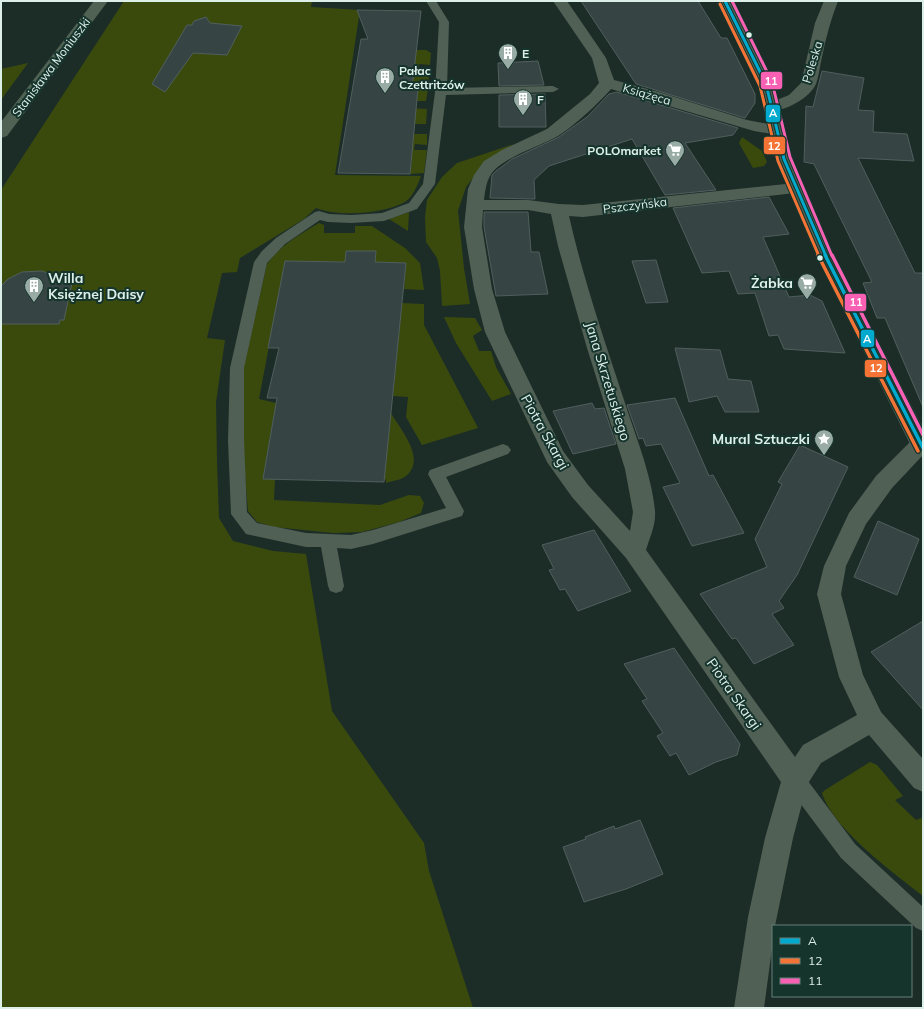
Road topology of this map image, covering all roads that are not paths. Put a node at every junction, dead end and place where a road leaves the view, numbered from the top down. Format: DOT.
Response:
graph roads {
  1 [pos="101,1"];
  2 [pos="430,1"];
  3 [pos="560,1"];
  4 [pos="725,1"];
  5 [pos="831,1"];
  6 [pos="607,83"];
  7 [pos="553,89"];
  8 [pos="441,92"];
  9 [pos="772,107"];
  10 [pos="778,130"];
  11 [pos="1,133"];
  12 [pos="795,188"];
  13 [pos="476,205"];
  14 [pos="559,210"];
  15 [pos="922,446"];
  16 [pos="502,450"];
  17 [pos="328,542"];
  18 [pos="634,551"];
  19 [pos="336,586"];
  20 [pos="872,720"];
  21 [pos="923,779"];
  22 [pos="795,780"];
  23 [pos="923,921"];
  24 [pos="749,1008"];
  1 -- 11 [label="street, Stanisława Moniuszki"];
  2 -- 8 [label="lane"];
  3 -- 6 [label="street, Książęca"];
  4 -- 9 [label="street"];
  5 -- 9 [label="street, Poleska"];
  6 -- 10 [label="street, Książęca"];
  6 -- 13 [label="street, Piotra Skargi"];
  7 -- 8 [label="lane"];
  8 -- 17 [label="lane"];
  9 -- 10 [label="street"];
  10 -- 12 [label="street"];
  12 -- 14 [label="street, Pszczyńska"];
  12 -- 15 [label="street"];
  13 -- 14 [label="street, Pszczyńska"];
  13 -- 18 [label="street, Piotra Skargi"];
  14 -- 18 [label="street, Jana Skrzetuskiego"];
  15 -- 20 [label="street"];
  16 -- 17 [label="lane"];
  17 -- 19 [label="lane"];
  18 -- 22 [label="street, Piotra Skargi"];
  20 -- 21 [label="street"];
  20 -- 22 [label="street"];
  22 -- 23 [label="lane"];
  22 -- 24 [label="street"];
}
